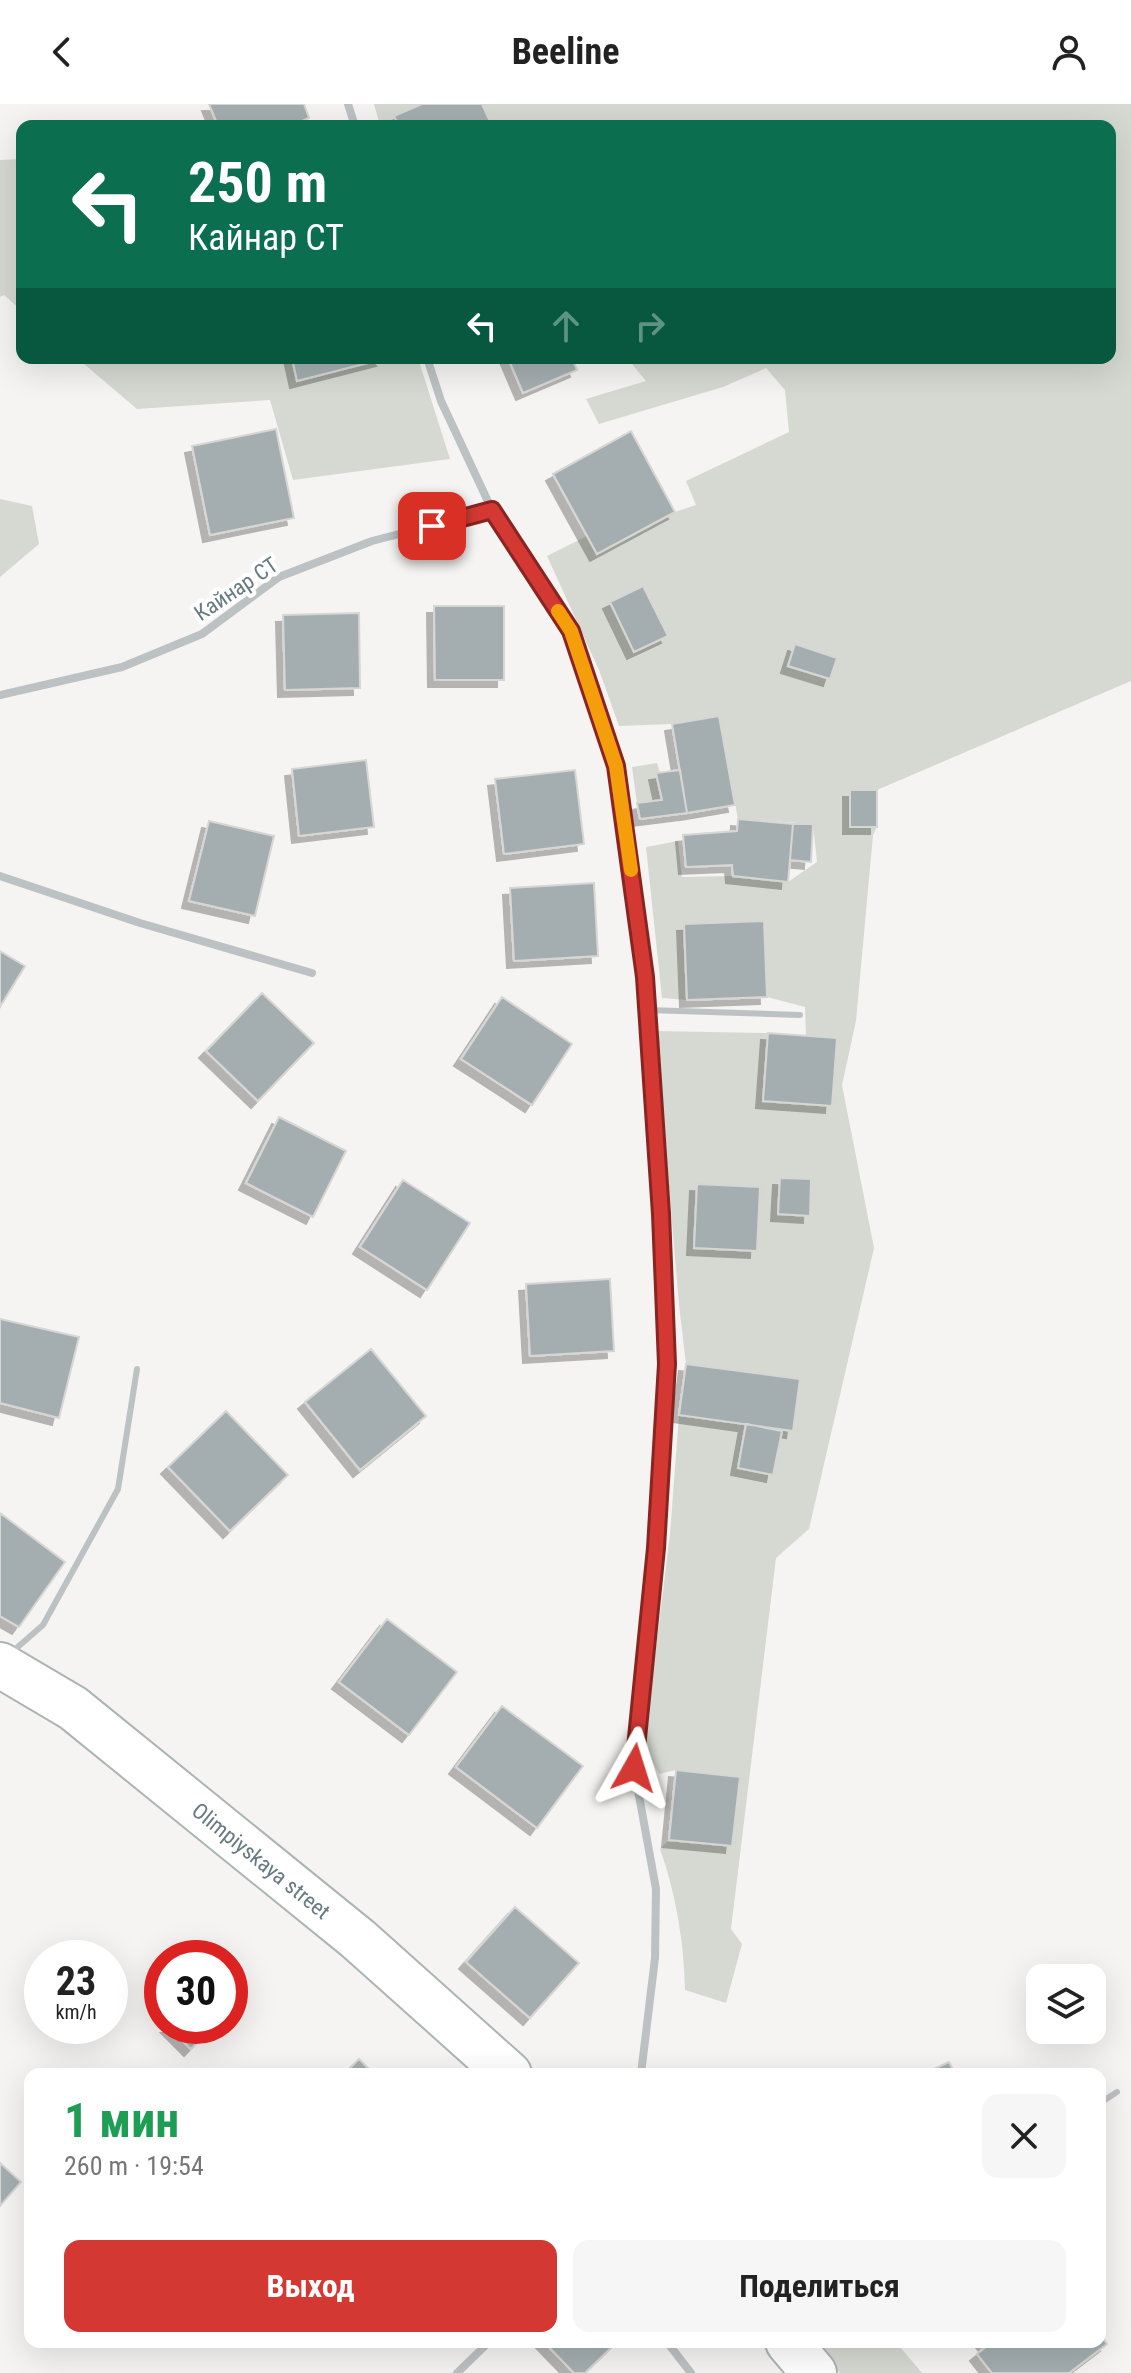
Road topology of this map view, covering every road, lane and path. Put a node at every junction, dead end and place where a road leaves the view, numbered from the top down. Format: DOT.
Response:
graph roads {
  1 [pos="429,364"];
  2 [pos="492,510"];
  3 [pos="0,695"];
  4 [pos="0,876"];
  5 [pos="312,973"];
  6 [pos="647,1010"];
  7 [pos="800,1015"];
  8 [pos="137,1369"];
  9 [pos="5,1659"];
  10 [pos="502,2068"];
  11 [pos="642,2068"];
  12 [pos="1117,2092"];
  13 [pos="1106,2099"];
  14 [pos="483,2348"];
  15 [pos="672,2348"];
  16 [pos="793,2348"];
  17 [pos="457,2373"];
  18 [pos="691,2373"];
  19 [pos="814,2373"];
  1 -- 2 [label="street"];
  2 -- 3 [label="street, Кайнар СТ"];
  2 -- 6 [label="street"];
  4 -- 5 [label="street"];
  6 -- 7 [label="lane"];
  6 -- 11 [label="street"];
  8 -- 9 [label="lane"];
  9 -- 10 [label="street, Olimpiyskaya street"];
  12 -- 13 [label="lane"];
  14 -- 17 [label="street"];
  15 -- 18 [label="street"];
  16 -- 19 [label="street"];
}
